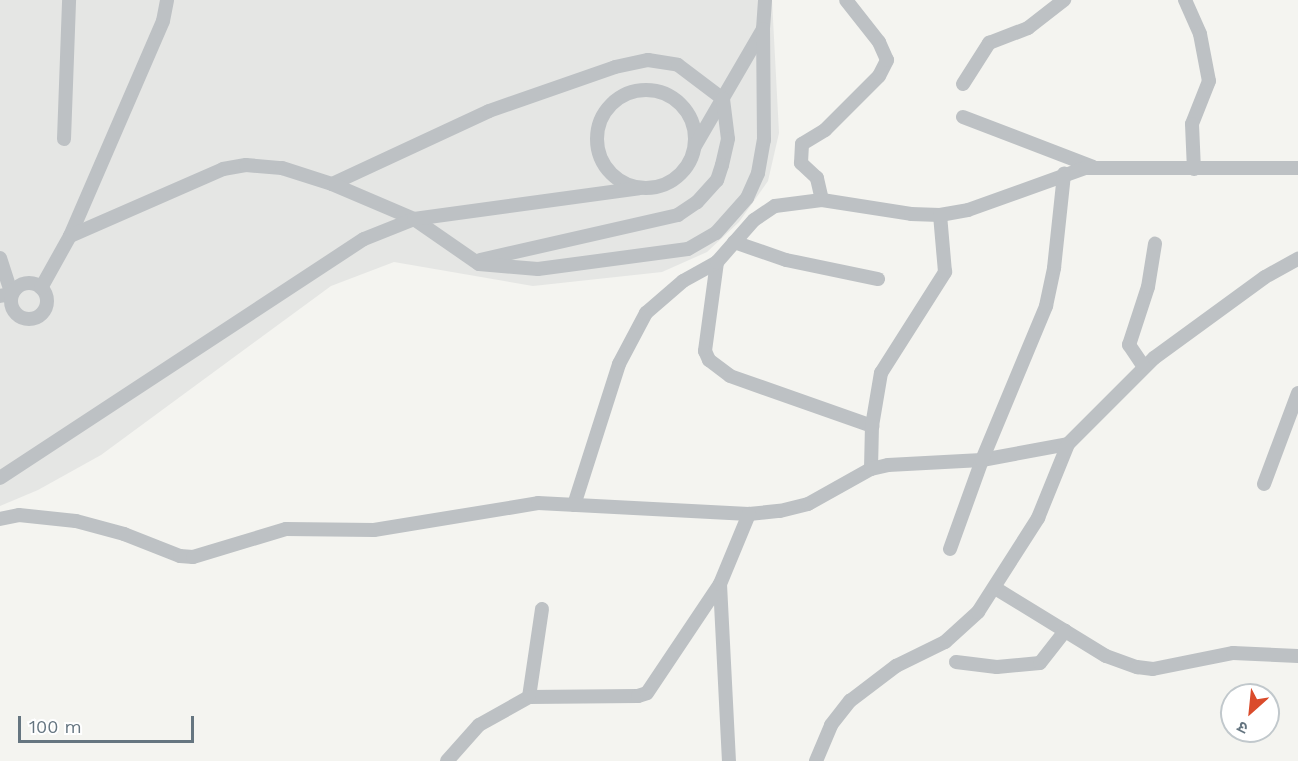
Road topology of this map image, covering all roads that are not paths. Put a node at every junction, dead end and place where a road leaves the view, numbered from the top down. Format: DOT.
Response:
graph roads {
  1 [pos="69,0"];
  2 [pos="167,0"];
  3 [pos="765,0"];
  4 [pos="846,0"];
  5 [pos="1064,0"];
  6 [pos="1185,0"];
  7 [pos="763,29"];
  8 [pos="963,84"];
  9 [pos="723,99"];
  10 [pos="963,117"];
  11 [pos="64,139"];
  12 [pos="695,146"];
  13 [pos="1093,167"];
  14 [pos="1298,168"];
  15 [pos="1194,169"];
  16 [pos="1064,174"];
  17 [pos="332,184"];
  18 [pos="639,188"];
  19 [pos="822,200"];
  20 [pos="940,215"];
  21 [pos="414,219"];
  22 [pos="70,236"];
  23 [pos="734,242"];
  24 [pos="1155,244"];
  25 [pos="0,258"];
  26 [pos="1298,259"];
  27 [pos="476,261"];
  28 [pos="717,262"];
  29 [pos="878,279"];
  30 [pos="41,288"];
  31 [pos="6,295"];
  32 [pos="1144,367"];
  33 [pos="1298,393"];
  34 [pos="872,426"];
  35 [pos="1068,444"];
  36 [pos="982,460"];
  37 [pos="871,469"];
  38 [pos="0,478"];
  39 [pos="1263,484"];
  40 [pos="574,505"];
  41 [pos="749,514"];
  42 [pos="0,519"];
  43 [pos="950,549"];
  44 [pos="720,584"];
  45 [pos="995,588"];
  46 [pos="542,609"];
  47 [pos="1065,631"];
  48 [pos="1298,656"];
  49 [pos="956,662"];
  50 [pos="529,697"];
  51 [pos="447,761"];
  52 [pos="729,761"];
  53 [pos="816,761"];
  1 -- 11 [label="street"];
  2 -- 22 [label="street"];
  3 -- 7 [label="street"];
  4 -- 19 [label="street"];
  5 -- 8 [label="street"];
  6 -- 15 [label="street"];
  7 -- 9 [label="street"];
  7 -- 27 [label="street"];
  9 -- 12 [label="street"];
  9 -- 17 [label="street"];
  9 -- 27 [label="street"];
  10 -- 13 [label="street"];
  12 -- 18 [label="street"];
  12 -- 18 [label="street"];
  13 -- 15 [label="street"];
  13 -- 16 [label="street"];
  14 -- 15 [label="street"];
  16 -- 20 [label="street"];
  16 -- 36 [label="street"];
  17 -- 21 [label="street"];
  17 -- 22 [label="street"];
  18 -- 21 [label="street"];
  19 -- 20 [label="street"];
  19 -- 23 [label="street"];
  20 -- 34 [label="street"];
  21 -- 27 [label="street"];
  21 -- 38 [label="street"];
  22 -- 30 [label="street"];
  23 -- 28 [label="street"];
  23 -- 29 [label="street"];
  24 -- 32 [label="street"];
  25 -- 31 [label="street"];
  26 -- 32 [label="street"];
  28 -- 34 [label="street"];
  28 -- 40 [label="street"];
  30 -- 31 [label="street"];
  30 -- 31 [label="street"];
  32 -- 35 [label="street"];
  33 -- 39 [label="street"];
  34 -- 37 [label="street"];
  35 -- 36 [label="street"];
  35 -- 45 [label="street"];
  36 -- 37 [label="street"];
  36 -- 43 [label="street"];
  37 -- 41 [label="street"];
  40 -- 41 [label="street"];
  40 -- 42 [label="street"];
  41 -- 44 [label="street"];
  44 -- 50 [label="street"];
  44 -- 52 [label="street"];
  45 -- 47 [label="street"];
  45 -- 53 [label="street"];
  46 -- 50 [label="street"];
  47 -- 48 [label="street"];
  47 -- 49 [label="street"];
  50 -- 51 [label="street"];
}
